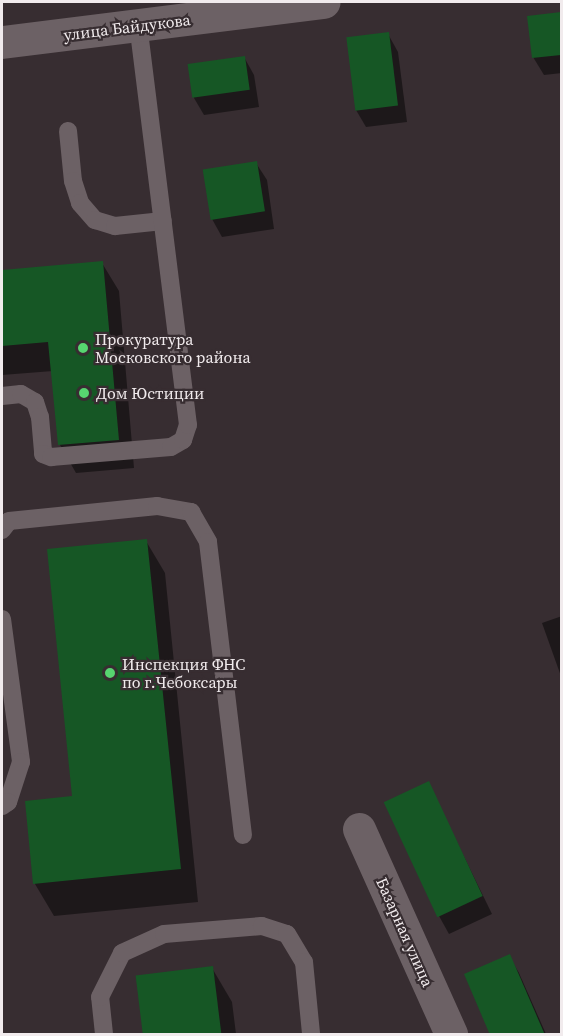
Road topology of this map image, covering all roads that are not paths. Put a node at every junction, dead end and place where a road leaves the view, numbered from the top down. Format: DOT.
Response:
graph roads {
  1 [pos="324,2"];
  2 [pos="136,14"];
  3 [pos="2,42"];
  4 [pos="68,131"];
  5 [pos="163,221"];
  6 [pos="2,396"];
  7 [pos="2,530"];
  8 [pos="2,619"];
  9 [pos="2,806"];
  10 [pos="359,829"];
  11 [pos="243,835"];
  12 [pos="104,1035"];
  13 [pos="311,1035"];
  14 [pos="451,1035"];
  1 -- 2 [label="street, улица Байдукова"];
  2 -- 3 [label="street, улица Байдукова"];
  2 -- 5 [label="lane"];
  4 -- 5 [label="lane"];
  5 -- 6 [label="lane"];
  7 -- 11 [label="lane"];
  8 -- 9 [label="lane"];
  10 -- 14 [label="street, Базарная улица"];
  12 -- 13 [label="lane"];
}
